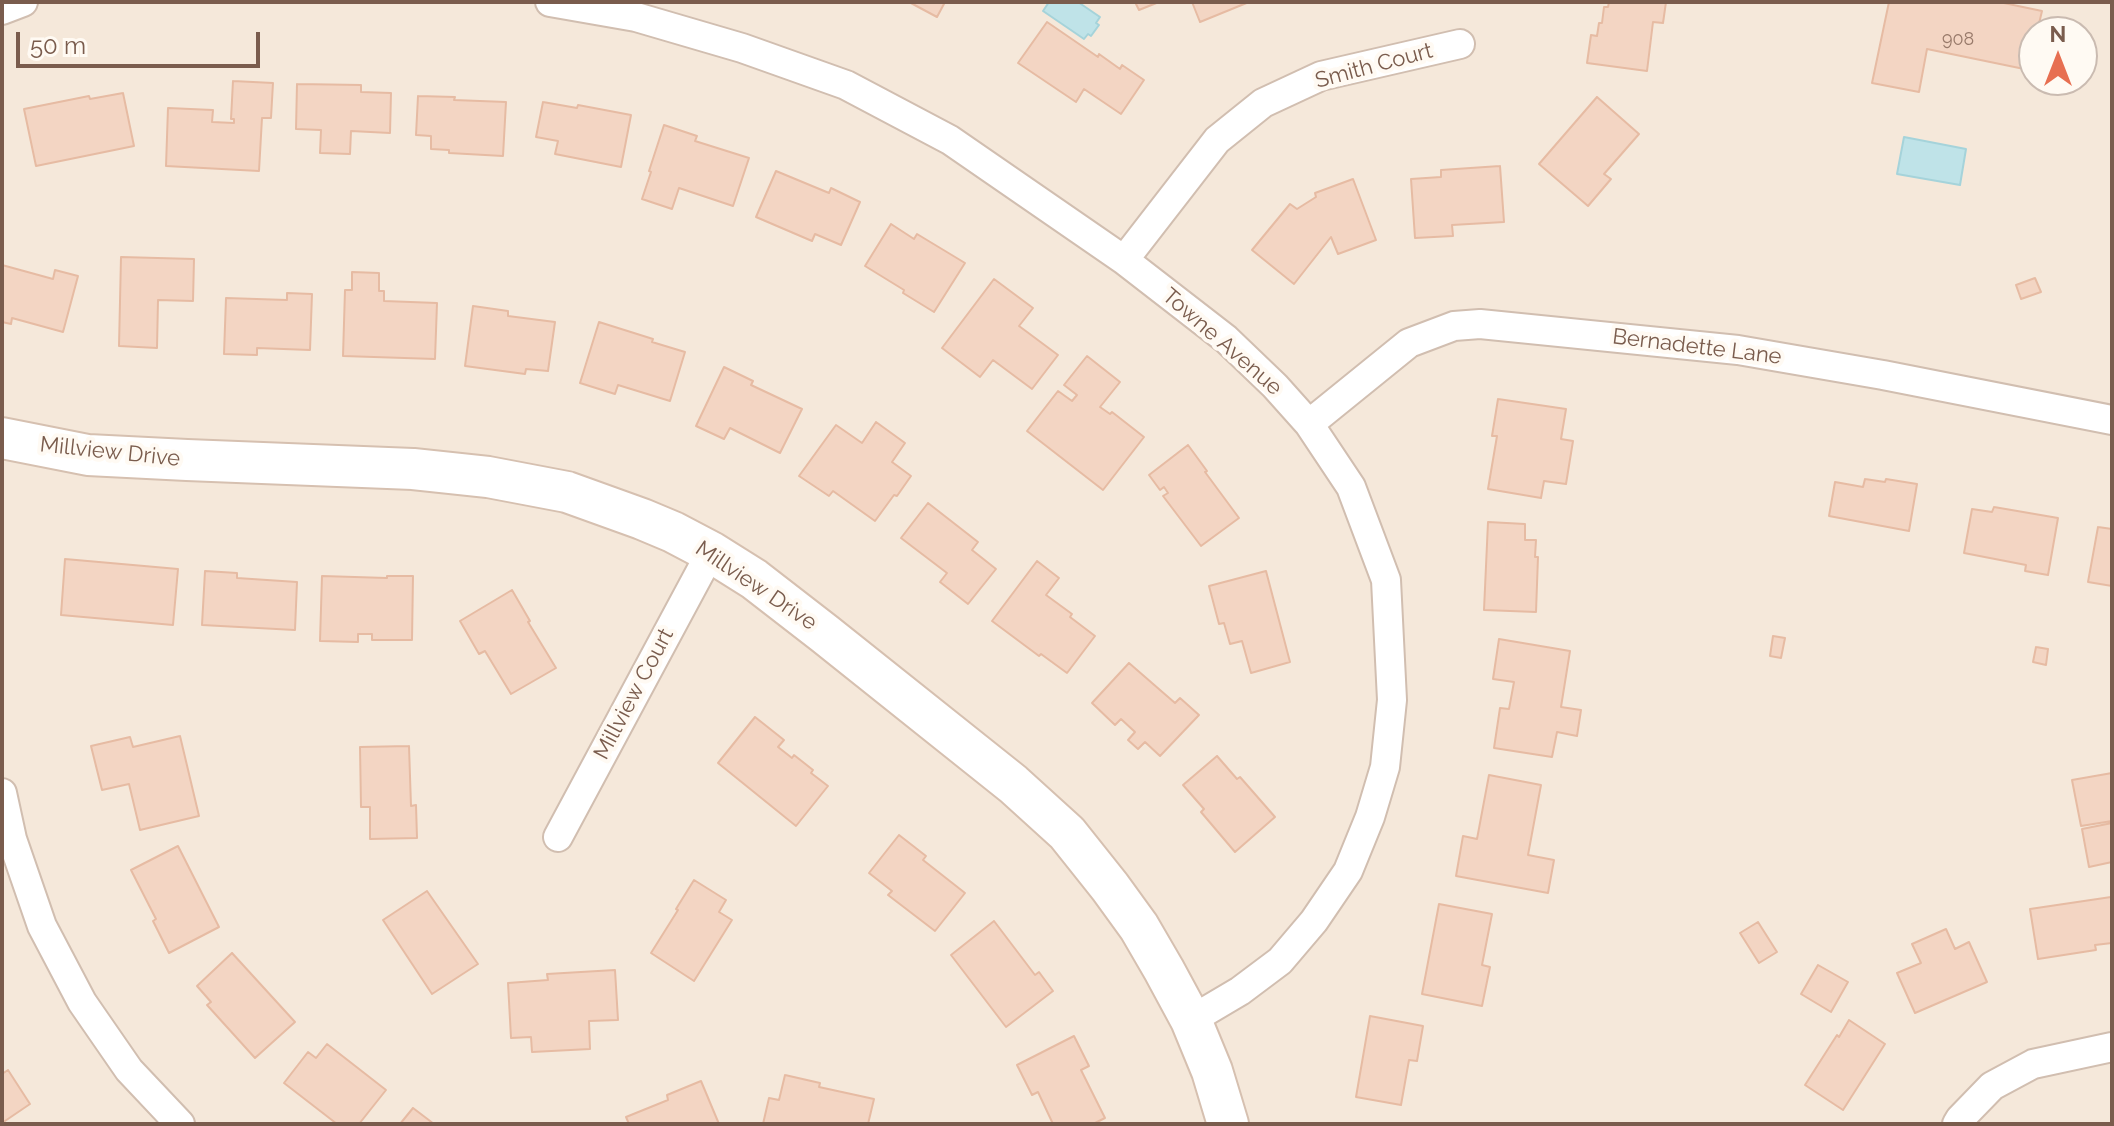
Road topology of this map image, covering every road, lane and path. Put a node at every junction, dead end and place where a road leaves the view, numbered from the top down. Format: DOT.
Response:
graph roads {
  1 [pos="23,2"];
  2 [pos="550,2"];
  3 [pos="2,10"];
  4 [pos="1460,44"];
  5 [pos="1124,260"];
  6 [pos="2112,420"];
  7 [pos="1309,424"];
  8 [pos="2,438"];
  9 [pos="711,552"];
  10 [pos="2,793"];
  11 [pos="558,837"];
  12 [pos="7,840"];
  13 [pos="1191,1020"];
  14 [pos="2112,1047"];
  15 [pos="180,1124"];
  16 [pos="1228,1124"];
  17 [pos="1957,1124"];
  1 -- 3 [label="street"];
  2 -- 5 [label="street, Towne Avenue"];
  4 -- 5 [label="street, Smith Court"];
  5 -- 7 [label="street, Towne Avenue"];
  6 -- 7 [label="street, Bernadette Lane"];
  7 -- 13 [label="street, Towne Avenue"];
  8 -- 9 [label="street, Millview Drive"];
  9 -- 11 [label="street, Millview Court"];
  9 -- 13 [label="street, Millview Drive"];
  10 -- 12 [label="street"];
  12 -- 15 [label="street"];
  13 -- 16 [label="street, Millview Drive"];
  14 -- 17 [label="street"];
}
